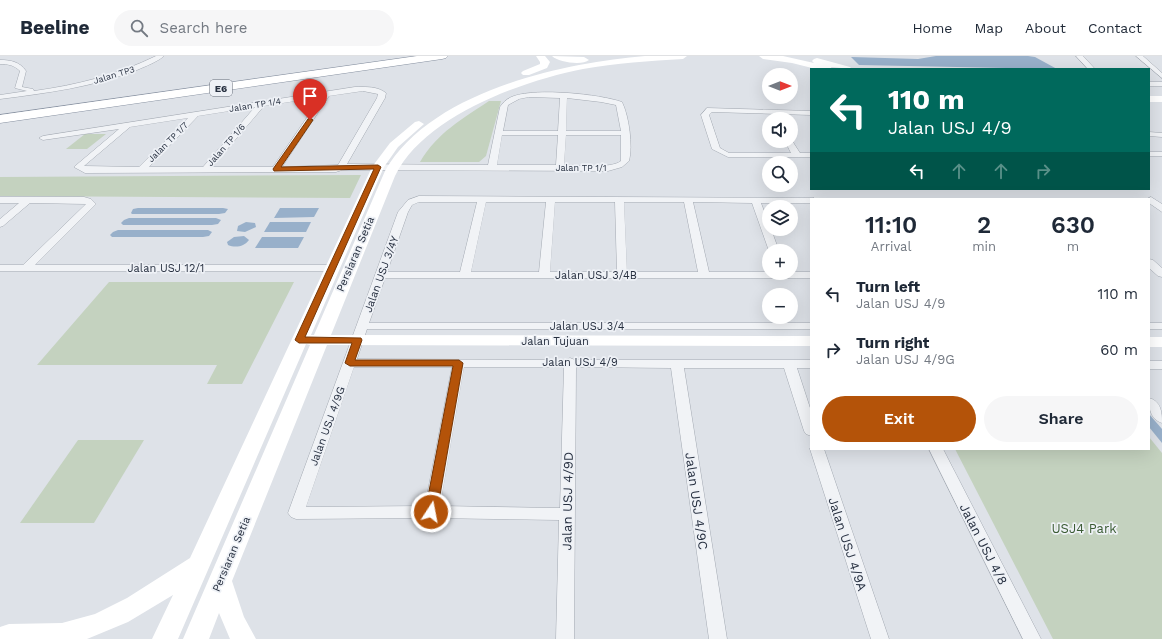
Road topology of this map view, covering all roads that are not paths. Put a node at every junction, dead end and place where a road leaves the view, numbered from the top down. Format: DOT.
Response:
graph roads {
  1 [pos="161,56"];
  2 [pos="411,56"];
  3 [pos="442,56"];
  4 [pos="541,56"];
  5 [pos="615,56"];
  6 [pos="629,56"];
  7 [pos="683,56"];
  8 [pos="762,56"];
  9 [pos="793,56"];
  10 [pos="1079,56"];
  11 [pos="1139,56"];
  12 [pos="0,62"];
  13 [pos="561,64"];
  14 [pos="823,68"];
  15 [pos="843,68"];
  16 [pos="1091,68"];
  17 [pos="1162,76"];
  18 [pos="1150,84"];
  19 [pos="1162,84"];
  20 [pos="18,88"];
  21 [pos="64,88"];
  22 [pos="479,92"];
  23 [pos="328,94"];
  24 [pos="1150,94"];
  25 [pos="1162,95"];
  26 [pos="0,96"];
  27 [pos="564,96"];
  28 [pos="1150,99"];
  29 [pos="1162,100"];
  30 [pos="263,103"];
  31 [pos="773,112"];
  32 [pos="798,113"];
  33 [pos="810,113"];
  34 [pos="196,114"];
  35 [pos="0,115"];
  36 [pos="0,119"];
  37 [pos="128,124"];
  38 [pos="499,133"];
  39 [pos="562,133"];
  40 [pos="624,133"];
  41 [pos="1150,134"];
  42 [pos="1162,135"];
  43 [pos="43,138"];
  44 [pos="793,148"];
  45 [pos="1150,154"];
  46 [pos="1162,154"];
  47 [pos="797,155"];
  48 [pos="810,155"];
  49 [pos="341,167"];
  50 [pos="378,167"];
  51 [pos="393,167"];
  52 [pos="492,168"];
  53 [pos="560,168"];
  54 [pos="276,169"];
  55 [pos="141,170"];
  56 [pos="205,170"];
  57 [pos="482,199"];
  58 [pos="551,199"];
  59 [pos="0,200"];
  60 [pos="28,200"];
  61 [pos="619,200"];
  62 [pos="688,200"];
  63 [pos="756,200"];
  64 [pos="810,200"];
  65 [pos="1151,200"];
  66 [pos="1162,209"];
  67 [pos="0,224"];
  68 [pos="772,244"];
  69 [pos="352,263"];
  70 [pos="1150,263"];
  71 [pos="0,268"];
  72 [pos="26,268"];
  73 [pos="332,268"];
  74 [pos="762,274"];
  75 [pos="381,275"];
  76 [pos="465,275"];
  77 [pos="544,275"];
  78 [pos="622,275"];
  79 [pos="704,275"];
  80 [pos="798,275"];
  81 [pos="810,275"];
  82 [pos="1162,275"];
  83 [pos="1150,276"];
  84 [pos="810,326"];
  85 [pos="1150,326"];
  86 [pos="1162,326"];
  87 [pos="360,333"];
  88 [pos="299,340"];
  89 [pos="320,340"];
  90 [pos="810,342"];
  91 [pos="1150,342"];
  92 [pos="1162,342"];
  93 [pos="570,362"];
  94 [pos="350,363"];
  95 [pos="459,363"];
  96 [pos="677,363"];
  97 [pos="788,363"];
  98 [pos="810,364"];
  99 [pos="1150,365"];
  100 [pos="1162,365"];
  101 [pos="1150,403"];
  102 [pos="1162,418"];
  103 [pos="810,428"];
  104 [pos="817,450"];
  105 [pos="937,450"];
  106 [pos="431,512"];
  107 [pos="566,514"];
  108 [pos="198,565"];
  109 [pos="220,581"];
  110 [pos="11,635"];
  111 [pos="165,639"];
  112 [pos="196,639"];
  113 [pos="243,639"];
  114 [pos="565,639"];
  115 [pos="718,639"];
  116 [pos="880,639"];
  117 [pos="1032,639"];
  1 -- 21 [label="street, Jalan TP3"];
  2 -- 35 [label="highway, E6"];
  3 -- 36 [label="highway, E6"];
  4 -- 13 [label="main road"];
  4 -- 22 [label="main road"];
  5 -- 13 [label="main road"];
  6 -- 13 [label="main road, Persiaran Setia"];
  7 -- 13 [label="main road, Persiaran Setia"];
  8 -- 14 [label="main road"];
  9 -- 15 [label="main road"];
  10 -- 16 [label="street"];
  11 -- 17 [label="street"];
  12 -- 20 [label="street"];
  13 -- 22 [label="main road, Persiaran Setia"];
  13 -- 51 [label="main road, Persiaran Setia"];
  18 -- 19 [label="street"];
  20 -- 21 [label="street, Jalan TP3"];
  20 -- 26 [label="street"];
  21 -- 26 [label="street, Jalan TP3"];
  22 -- 50 [label="main road, Persiaran Setia"];
  23 -- 30 [label="street, Jalan TP 1/4"];
  23 -- 49 [label="street, Jalan TP 1/4"];
  23 -- 54 [label="street"];
  24 -- 25 [label="main road"];
  27 -- 38 [label="street, Jalan TP 1/1"];
  27 -- 39 [label="street"];
  27 -- 40 [label="street, Jalan TP 1/1"];
  28 -- 29 [label="main road"];
  30 -- 34 [label="street, Jalan TP 1/4"];
  30 -- 56 [label="street, Jalan TP 1/6"];
  31 -- 47 [label="street"];
  32 -- 33 [label="street"];
  34 -- 37 [label="street, Jalan TP 1/4"];
  34 -- 55 [label="street, Jalan TP 1/7"];
  37 -- 43 [label="street, Jalan TP 1/4"];
  37 -- 55 [label="street"];
  38 -- 39 [label="street"];
  38 -- 52 [label="street"];
  39 -- 40 [label="street"];
  39 -- 53 [label="street"];
  40 -- 53 [label="street, Jalan TP 1/1"];
  41 -- 42 [label="street"];
  44 -- 47 [label="street"];
  45 -- 46 [label="street"];
  47 -- 48 [label="street"];
  49 -- 50 [label="street"];
  49 -- 54 [label="street"];
  50 -- 51 [label="street, Jalan TP 1/1"];
  50 -- 73 [label="main road, Persiaran Setia"];
  51 -- 52 [label="street, Jalan TP 1/1"];
  51 -- 69 [label="main road, Persiaran Setia"];
  52 -- 53 [label="street, Jalan TP 1/1"];
  54 -- 56 [label="street"];
  55 -- 56 [label="street"];
  57 -- 58 [label="street"];
  57 -- 75 [label="street, Jalan USJ 3/4Y"];
  57 -- 76 [label="street"];
  58 -- 61 [label="street"];
  58 -- 77 [label="street"];
  59 -- 60 [label="street"];
  60 -- 67 [label="street"];
  60 -- 72 [label="street"];
  61 -- 62 [label="street"];
  61 -- 78 [label="street"];
  62 -- 63 [label="street"];
  62 -- 79 [label="street"];
  63 -- 64 [label="street"];
  63 -- 68 [label="street"];
  65 -- 66 [label="street"];
  69 -- 73 [label="main road"];
  69 -- 89 [label="main road, Persiaran Setia"];
  70 -- 82 [label="street"];
  71 -- 72 [label="street, Jalan USJ 12/1"];
  72 -- 73 [label="street, Jalan USJ 12/1"];
  73 -- 88 [label="main road, Persiaran Setia"];
  74 -- 79 [label="street, Jalan USJ 3/4B"];
  75 -- 76 [label="street, Jalan USJ 3/4B"];
  75 -- 87 [label="street, Jalan USJ 3/4Y"];
  76 -- 77 [label="street, Jalan USJ 3/4B"];
  77 -- 78 [label="street, Jalan USJ 3/4B"];
  78 -- 79 [label="street, Jalan USJ 3/4B"];
  80 -- 81 [label="street, Jalan USJ 3/4B"];
  82 -- 83 [label="street"];
  84 -- 87 [label="street, Jalan USJ 3/4"];
  85 -- 86 [label="street"];
  87 -- 89 [label="main road, Jalan Tujuan"];
  87 -- 90 [label="main road, Jalan Tujuan"];
  87 -- 94 [label="street, Jalan USJ 4/9G"];
  88 -- 89 [label="main road, Jalan Tujuan"];
  88 -- 108 [label="main road, Persiaran Setia"];
  89 -- 109 [label="main road, Persiaran Setia"];
  91 -- 92 [label="main road"];
  93 -- 95 [label="street, Jalan USJ 4/9"];
  93 -- 96 [label="street, Jalan USJ 4/9"];
  93 -- 107 [label="street, Jalan USJ 4/9D"];
  94 -- 95 [label="street, Jalan USJ 4/9"];
  94 -- 106 [label="street, Jalan USJ 4/9G"];
  95 -- 106 [label="street"];
  96 -- 97 [label="street, Jalan USJ 4/9"];
  96 -- 115 [label="street, Jalan USJ 4/9C"];
  97 -- 98 [label="street, Jalan USJ 4/9"];
  97 -- 103 [label="street"];
  99 -- 100 [label="street"];
  101 -- 102 [label="street"];
  104 -- 116 [label="street, Jalan USJ 4/9A"];
  105 -- 117 [label="street, Jalan USJ 4/8"];
  106 -- 107 [label="street"];
  107 -- 114 [label="street, Jalan USJ 4/9D"];
  108 -- 110 [label="main road"];
  108 -- 111 [label="main road, Persiaran Setia"];
  109 -- 112 [label="main road, Persiaran Setia"];
  109 -- 113 [label="main road"];
}
